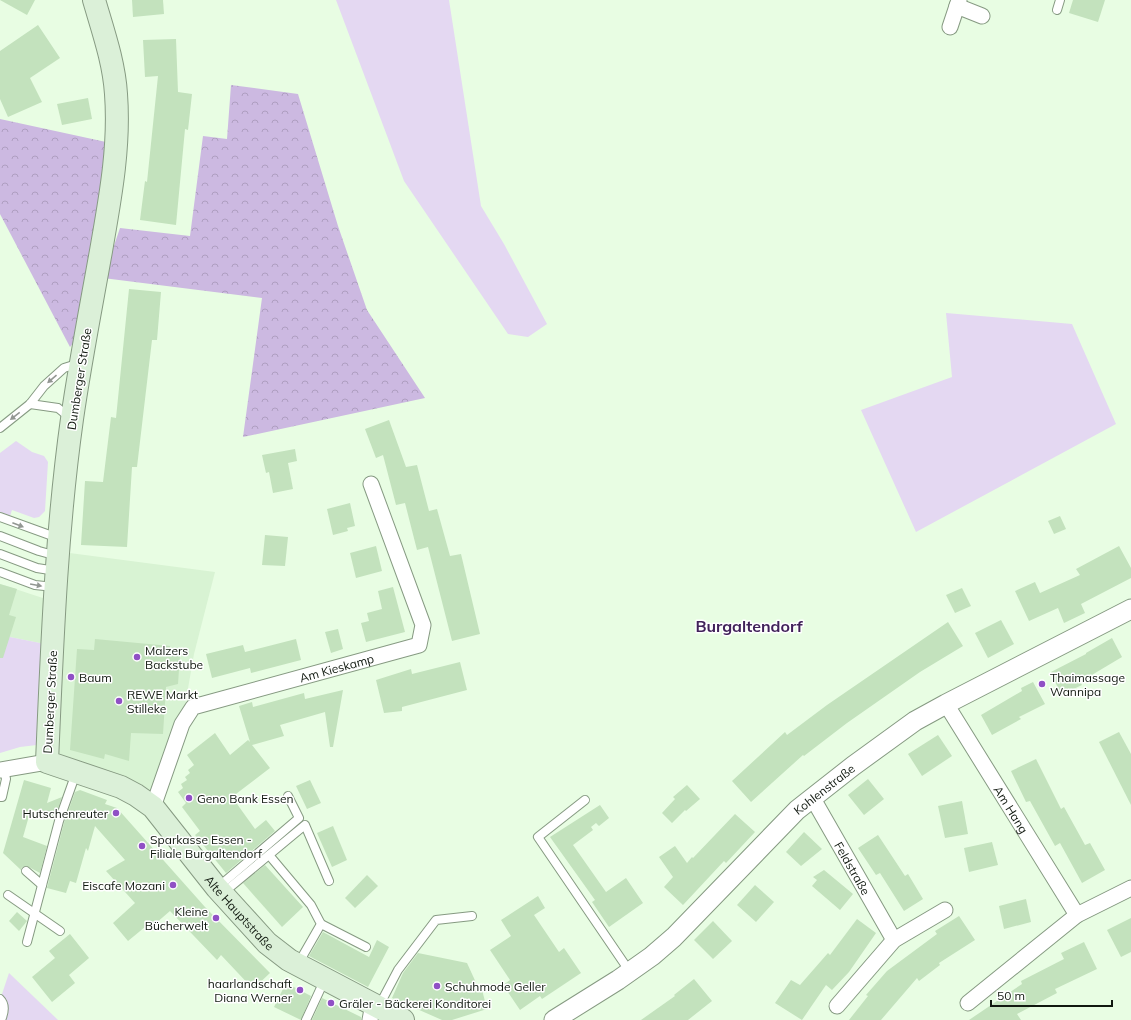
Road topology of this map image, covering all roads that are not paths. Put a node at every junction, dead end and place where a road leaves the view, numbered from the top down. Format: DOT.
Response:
graph roads {
  1 [pos="94,0"];
  2 [pos="1060,0"];
  3 [pos="958,3"];
  4 [pos="1057,10"];
  5 [pos="982,16"];
  6 [pos="950,27"];
  7 [pos="81,363"];
  8 [pos="30,404"];
  9 [pos="72,420"];
  10 [pos="0,428"];
  11 [pos="371,484"];
  12 [pos="0,517"];
  13 [pos="0,536"];
  14 [pos="0,554"];
  15 [pos="57,563"];
  16 [pos="0,572"];
  17 [pos="1131,609"];
  18 [pos="946,704"];
  19 [pos="47,762"];
  20 [pos="2,769"];
  21 [pos="77,772"];
  22 [pos="288,796"];
  23 [pos="0,798"];
  24 [pos="812,798"];
  25 [pos="585,800"];
  26 [pos="153,807"];
  27 [pos="269,855"];
  28 [pos="26,871"];
  29 [pos="329,881"];
  30 [pos="42,885"];
  31 [pos="1131,888"];
  32 [pos="220,890"];
  33 [pos="8,896"];
  34 [pos="945,910"];
  35 [pos="34,915"];
  36 [pos="1077,915"];
  37 [pos="472,916"];
  38 [pos="321,924"];
  39 [pos="60,931"];
  40 [pos="894,940"];
  41 [pos="27,942"];
  42 [pos="366,947"];
  43 [pos="298,965"];
  44 [pos="630,972"];
  45 [pos="325,979"];
  46 [pos="0,999"];
  47 [pos="968,1003"];
  48 [pos="837,1006"];
  49 [pos="374,1010"];
  50 [pos="1,1020"];
  51 [pos="306,1020"];
  52 [pos="402,1020"];
  53 [pos="554,1020"];
  1 -- 7 [label="main road, Dumberger Straße"];
  2 -- 4 [label="lane"];
  3 -- 5 [label="street"];
  3 -- 6 [label="street"];
  7 -- 8 [label="lane, one-way"];
  7 -- 9 [label="main road, Dumberger Straße"];
  8 -- 9 [label="lane"];
  8 -- 10 [label="lane, one-way"];
  9 -- 15 [label="main road, Dumberger Straße"];
  11 -- 26 [label="street, Am Kieskamp"];
  12 -- 15 [label="lane, one-way"];
  13 -- 15 [label="lane"];
  14 -- 15 [label="lane"];
  16 -- 15 [label="lane, one-way"];
  15 -- 19 [label="main road, Dumberger Straße"];
  17 -- 18 [label="street, Kohlenstraße"];
  18 -- 24 [label="street, Kohlenstraße"];
  18 -- 36 [label="street, Am Hang"];
  19 -- 20 [label="street"];
  19 -- 21 [label="main road, Alte Hauptstraße"];
  20 -- 23 [label="lane"];
  21 -- 26 [label="main road, Alte Hauptstraße"];
  21 -- 30 [label="lane"];
  22 -- 32 [label="lane"];
  24 -- 40 [label="street, Feldstraße"];
  24 -- 44 [label="street, Kohlenstraße"];
  25 -- 44 [label="lane"];
  26 -- 32 [label="main road, Alte Hauptstraße"];
  27 -- 29 [label="lane"];
  27 -- 32 [label="lane"];
  27 -- 38 [label="lane"];
  28 -- 30 [label="lane"];
  30 -- 35 [label="lane"];
  31 -- 36 [label="street"];
  32 -- 43 [label="main road, Alte Hauptstraße"];
  33 -- 35 [label="lane"];
  34 -- 40 [label="street"];
  35 -- 39 [label="lane"];
  35 -- 41 [label="lane"];
  36 -- 47 [label="street"];
  37 -- 49 [label="lane"];
  38 -- 42 [label="lane"];
  38 -- 43 [label="lane"];
  40 -- 48 [label="street"];
  43 -- 45 [label="main road, Alte Hauptstraße"];
  44 -- 53 [label="street, Kohlenstraße"];
  45 -- 49 [label="main road, Alte Hauptstraße"];
  45 -- 51 [label="lane"];
  46 -- 50 [label="lane"];
  49 -- 52 [label="main road, Alte Hauptstraße"];
}
